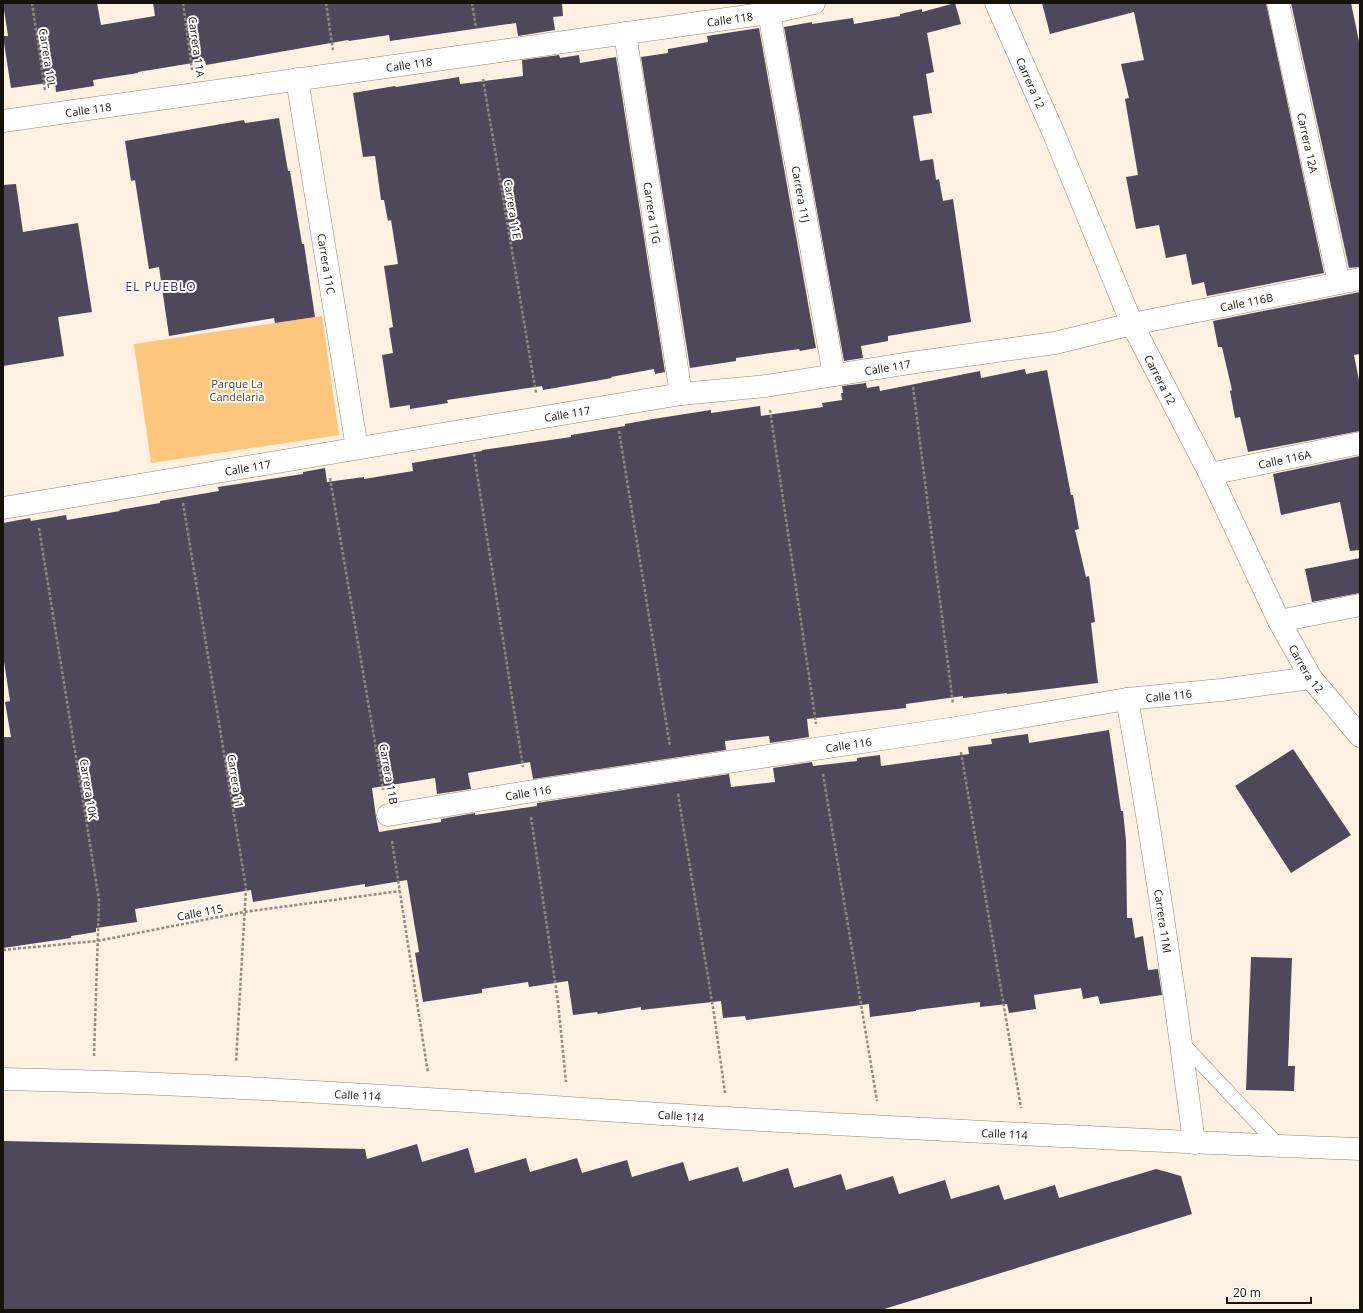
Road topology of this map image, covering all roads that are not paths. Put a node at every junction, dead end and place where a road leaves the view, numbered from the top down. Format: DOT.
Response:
graph roads {
  1 [pos="814,3"];
  2 [pos="996,3"];
  3 [pos="1278,3"];
  4 [pos="769,13"];
  5 [pos="625,33"];
  6 [pos="297,79"];
  7 [pos="3,121"];
  8 [pos="1360,279"];
  9 [pos="1339,283"];
  10 [pos="1132,324"];
  11 [pos="834,375"];
  12 [pos="680,394"];
  13 [pos="1360,443"];
  14 [pos="357,448"];
  15 [pos="1210,474"];
  16 [pos="3,508"];
  17 [pos="1360,605"];
  18 [pos="1280,621"];
  19 [pos="1311,678"];
  20 [pos="1127,699"];
  21 [pos="1360,736"];
  22 [pos="388,815"];
  23 [pos="1182,1043"];
  24 [pos="3,1079"];
  25 [pos="1194,1143"];
  26 [pos="1278,1146"];
  27 [pos="1360,1150"];
  1 -- 4 [label="street, Calle 118"];
  2 -- 10 [label="street, Carrera 12"];
  3 -- 9 [label="street, Carrera 12A"];
  4 -- 5 [label="street, Calle 118"];
  4 -- 11 [label="street, Carrera 11J"];
  5 -- 6 [label="street, Calle 118"];
  5 -- 12 [label="street, Carrera 11G"];
  6 -- 7 [label="street, Calle 118"];
  6 -- 14 [label="street, Carrera 11C"];
  8 -- 9 [label="street, Calle 116B"];
  9 -- 10 [label="street, Calle 116B"];
  10 -- 11 [label="street, Calle 117"];
  10 -- 15 [label="street, Carrera 12"];
  11 -- 12 [label="street, Calle 117"];
  12 -- 14 [label="street, Calle 117"];
  13 -- 15 [label="street, Calle 116A"];
  14 -- 16 [label="street, Calle 117"];
  15 -- 18 [label="street, Carrera 12"];
  17 -- 18 [label="street"];
  18 -- 19 [label="street, Carrera 12"];
  19 -- 20 [label="street, Calle 116"];
  19 -- 21 [label="street, Carrera 12"];
  20 -- 22 [label="street, Calle 116"];
  20 -- 23 [label="street, Carrera 11M"];
  23 -- 25 [label="street, Carrera 11M"];
  23 -- 26 [label="lane"];
  24 -- 25 [label="street, Calle 114"];
  25 -- 26 [label="street, Calle 114"];
  26 -- 27 [label="street, Calle 114"];
}
